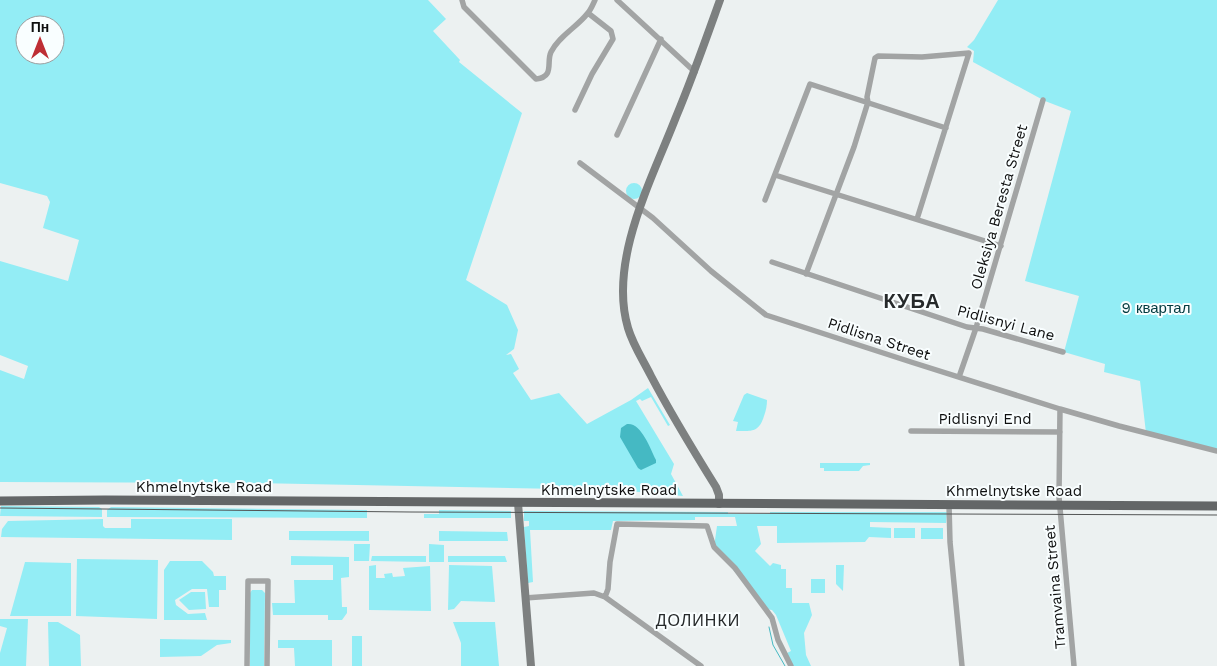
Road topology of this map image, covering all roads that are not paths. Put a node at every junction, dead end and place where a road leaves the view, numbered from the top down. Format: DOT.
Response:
graph roads {
  1 [pos="462,0"];
  2 [pos="595,0"];
  3 [pos="617,0"];
  4 [pos="720,0"];
  5 [pos="588,13"];
  6 [pos="660,38"];
  7 [pos="695,72"];
  8 [pos="1042,100"];
  9 [pos="868,102"];
  10 [pos="575,110"];
  11 [pos="946,128"];
  12 [pos="617,135"];
  13 [pos="580,163"];
  14 [pos="775,175"];
  15 [pos="836,195"];
  16 [pos="765,200"];
  17 [pos="640,209"];
  18 [pos="917,220"];
  19 [pos="1001,246"];
  20 [pos="772,262"];
  21 [pos="806,274"];
  22 [pos="976,328"];
  23 [pos="1063,352"];
  24 [pos="959,377"];
  25 [pos="1060,409"];
  26 [pos="910,431"];
  27 [pos="1060,432"];
  28 [pos="1217,451"];
  29 [pos="0,502"];
  30 [pos="518,503"];
  31 [pos="719,504"];
  32 [pos="949,505"];
  33 [pos="1060,505"];
  34 [pos="1217,506"];
  35 [pos="605,597"];
  36 [pos="525,598"];
  37 [pos="247,666"];
  38 [pos="267,666"];
  39 [pos="531,666"];
  40 [pos="701,666"];
  41 [pos="791,666"];
  42 [pos="962,666"];
  43 [pos="1074,666"];
  1 -- 5 [label="street"];
  2 -- 5 [label="street"];
  3 -- 6 [label="street"];
  4 -- 7 [label="main road"];
  5 -- 10 [label="street"];
  6 -- 7 [label="street"];
  6 -- 12 [label="street"];
  7 -- 17 [label="main road"];
  8 -- 19 [label="street, Oleksiya Beresta Street"];
  9 -- 11 [label="street"];
  9 -- 11 [label="street"];
  9 -- 14 [label="street"];
  9 -- 15 [label="street"];
  11 -- 18 [label="street"];
  13 -- 17 [label="street, Pidlisna Street"];
  14 -- 15 [label="street"];
  14 -- 16 [label="street"];
  15 -- 18 [label="street"];
  15 -- 21 [label="street"];
  17 -- 24 [label="street, Pidlisna Street"];
  17 -- 31 [label="main road"];
  18 -- 19 [label="street"];
  19 -- 22 [label="street, Oleksiya Beresta Street"];
  20 -- 21 [label="street, Pidlisnyi Lane"];
  21 -- 22 [label="street, Pidlisnyi Lane"];
  22 -- 23 [label="street, Pidlisnyi Lane"];
  22 -- 24 [label="street, Oleksiya Beresta Street"];
  24 -- 25 [label="street, Pidlisna Street"];
  25 -- 27 [label="street, Tramvaina Street"];
  25 -- 28 [label="street, Pidlisna Street"];
  26 -- 27 [label="street, Pidlisnyi End"];
  27 -- 33 [label="street, Tramvaina Street"];
  29 -- 30 [label="main road, Khmelnytske Road"];
  30 -- 31 [label="main road, Khmelnytske Road"];
  30 -- 36 [label="main road"];
  31 -- 32 [label="main road, Khmelnytske Road"];
  32 -- 33 [label="main road, Khmelnytske Road"];
  32 -- 42 [label="street"];
  33 -- 34 [label="main road, Khmelnytske Road"];
  33 -- 43 [label="street, Tramvaina Street"];
  35 -- 36 [label="street"];
  35 -- 40 [label="street"];
  35 -- 41 [label="street"];
  36 -- 39 [label="main road"];
  37 -- 38 [label="street"];
}
